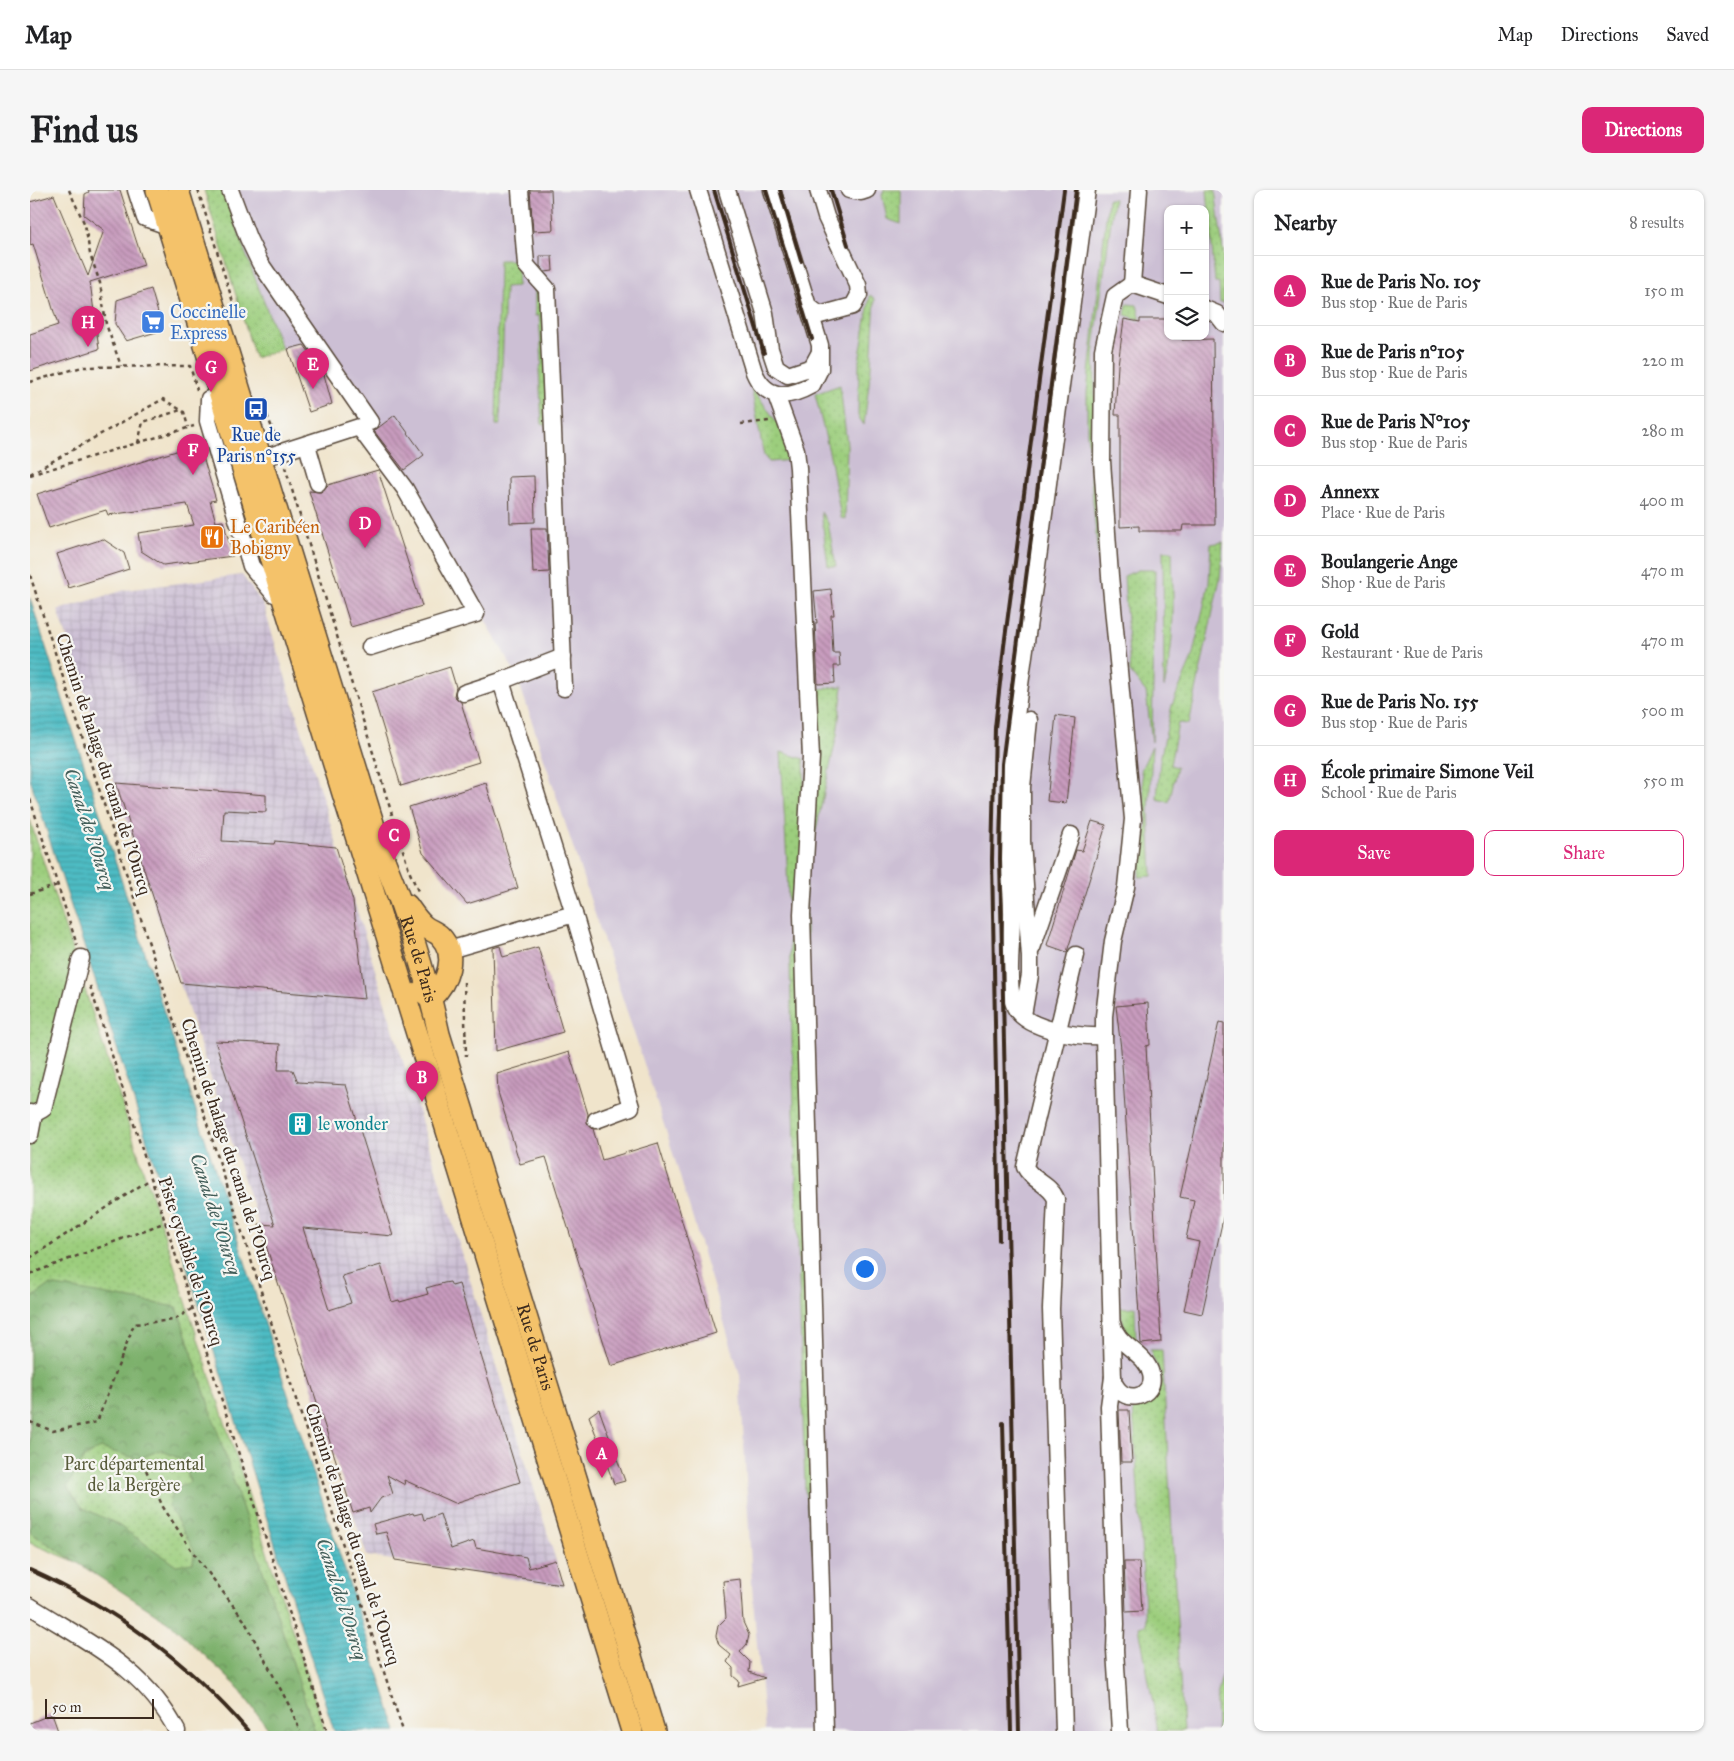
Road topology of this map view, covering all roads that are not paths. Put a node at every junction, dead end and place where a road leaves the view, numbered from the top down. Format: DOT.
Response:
graph roads {
  1 [pos="136,190"];
  2 [pos="157,190"];
  3 [pos="178,190"];
  4 [pos="230,190"];
  5 [pos="520,190"];
  6 [pos="698,190"];
  7 [pos="727,190"];
  8 [pos="772,190"];
  9 [pos="818,190"];
  10 [pos="849,190"];
  11 [pos="866,190"];
  12 [pos="1087,190"];
  13 [pos="1139,190"];
  14 [pos="168,226"];
  15 [pos="1132,284"];
  16 [pos="1165,295"];
  17 [pos="808,306"];
  18 [pos="1209,311"];
  19 [pos="1224,323"];
  20 [pos="820,349"];
  21 [pos="776,395"];
  22 [pos="221,396"];
  23 [pos="370,422"];
  24 [pos="306,444"];
  25 [pos="270,456"];
  26 [pos="318,483"];
  27 [pos="274,594"];
  28 [pos="370,647"];
  29 [pos="563,657"];
  30 [pos="501,682"];
  31 [pos="564,688"];
  32 [pos="464,693"];
  33 [pos="1029,720"];
  34 [pos="1071,835"];
  35 [pos="372,882"];
  36 [pos="399,895"];
  37 [pos="574,914"];
  38 [pos="455,949"];
  39 [pos="1076,955"];
  40 [pos="1030,957"];
  41 [pos="81,958"];
  42 [pos="431,998"];
  43 [pos="1023,1015"];
  44 [pos="1058,1032"];
  45 [pos="1104,1036"];
  46 [pos="32,1114"];
  47 [pos="596,1120"];
  48 [pos="30,1135"];
  49 [pos="1112,1323"];
  50 [pos="1113,1374"];
  51 [pos="30,1606"];
  52 [pos="177,1731"];
  53 [pos="632,1731"];
  54 [pos="654,1731"];
  55 [pos="825,1731"];
  56 [pos="1064,1731"];
  57 [pos="1120,1731"];
  1 -- 14 [label="street"];
  2 -- 14 [label="main road, Rue de Paris"];
  3 -- 25 [label="main road, Rue de Paris"];
  4 -- 23 [label="street"];
  5 -- 29 [label="street"];
  6 -- 21 [label="street"];
  7 -- 20 [label="street"];
  8 -- 17 [label="street"];
  9 -- 17 [label="street"];
  10 -- 11 [label="street"];
  12 -- 43 [label="street"];
  13 -- 15 [label="street"];
  14 -- 22 [label="main road, Rue de Paris"];
  15 -- 16 [label="street"];
  15 -- 45 [label="street"];
  17 -- 20 [label="street"];
  18 -- 19 [label="street"];
  20 -- 21 [label="street"];
  21 -- 55 [label="street"];
  22 -- 27 [label="street"];
  22 -- 35 [label="main road, Rue de Paris"];
  24 -- 25 [label="street"];
  24 -- 26 [label="street"];
  24 -- 28 [label="street"];
  25 -- 36 [label="main road, Rue de Paris"];
  29 -- 30 [label="street"];
  29 -- 31 [label="street"];
  30 -- 32 [label="street"];
  30 -- 37 [label="street"];
  33 -- 40 [label="street"];
  34 -- 40 [label="street"];
  35 -- 42 [label="main road"];
  35 -- 53 [label="main road, Rue de Paris"];
  36 -- 38 [label="main road"];
  36 -- 42 [label="main road, Rue de Paris"];
  37 -- 38 [label="street"];
  37 -- 47 [label="street"];
  38 -- 42 [label="main road"];
  39 -- 44 [label="street"];
  40 -- 43 [label="street"];
  41 -- 46 [label="street"];
  42 -- 54 [label="main road, Rue de Paris"];
  43 -- 44 [label="street"];
  44 -- 45 [label="street"];
  44 -- 56 [label="street"];
  45 -- 49 [label="street"];
  46 -- 48 [label="street"];
  49 -- 50 [label="street"];
  49 -- 50 [label="street"];
  50 -- 57 [label="street"];
  51 -- 52 [label="street"];
}
